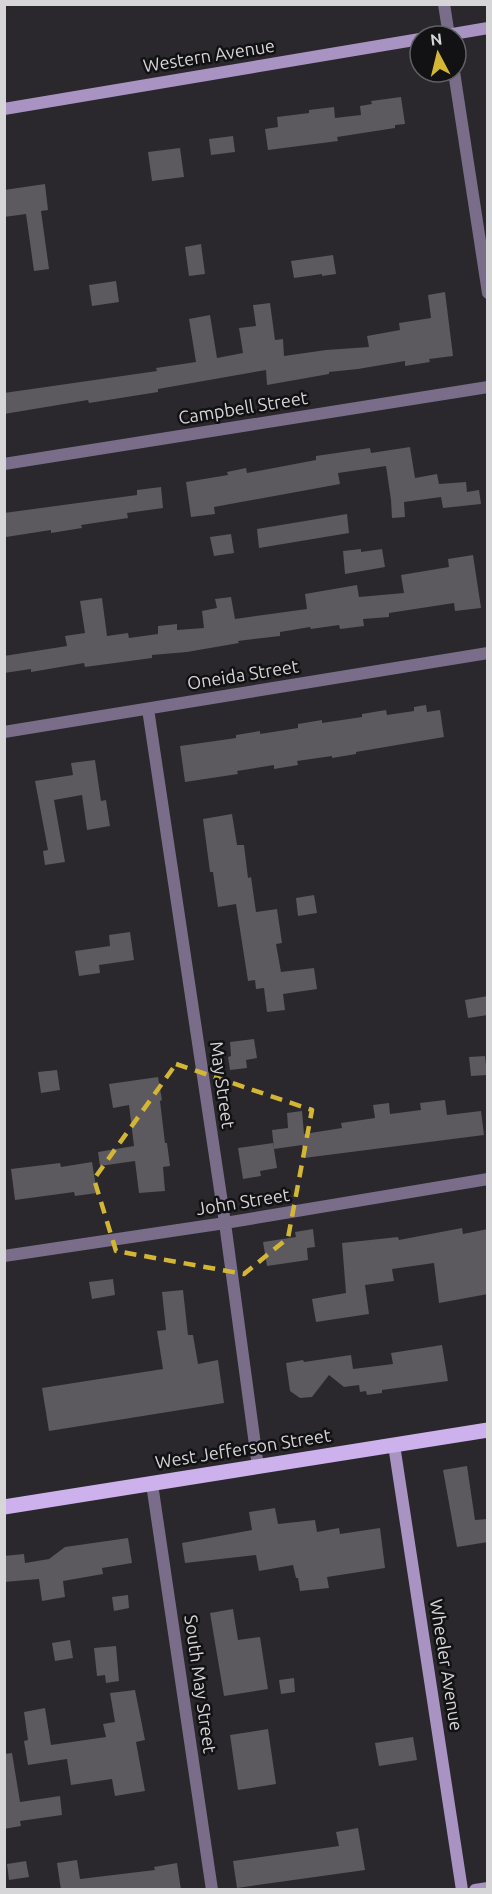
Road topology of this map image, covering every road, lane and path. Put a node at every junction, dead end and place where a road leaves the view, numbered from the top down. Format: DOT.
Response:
graph roads {
  1 [pos="444,4"];
  2 [pos="445,24"];
  3 [pos="488,28"];
  4 [pos="468,32"];
  5 [pos="408,41"];
  6 [pos="456,84"];
  7 [pos="4,109"];
  8 [pos="488,293"];
  9 [pos="488,387"];
  10 [pos="4,464"];
  11 [pos="488,653"];
  12 [pos="148,709"];
  13 [pos="4,732"];
  14 [pos="488,1179"];
  15 [pos="225,1223"];
  16 [pos="4,1256"];
  17 [pos="488,1430"];
  18 [pos="394,1445"];
  19 [pos="258,1467"];
  20 [pos="152,1484"];
  21 [pos="4,1507"];
  22 [pos="488,1888"];
  23 [pos="212,1890"];
  24 [pos="462,1890"];
  25 [pos="475,1890"];
  1 -- 2 [label="street"];
  3 -- 4 [label="street"];
  5 -- 7 [label="street, Western Avenue"];
  6 -- 8 [label="street"];
  9 -- 10 [label="street, Campbell Street"];
  11 -- 12 [label="street, Oneida Street"];
  12 -- 13 [label="street, Oneida Street"];
  12 -- 15 [label="street, May Street"];
  14 -- 15 [label="street, John Street"];
  15 -- 16 [label="street, John Street"];
  15 -- 19 [label="street, May Street"];
  17 -- 18 [label="main road, West Jefferson Street"];
  18 -- 19 [label="main road, West Jefferson Street"];
  18 -- 24 [label="street, Wheeler Avenue"];
  19 -- 20 [label="main road, West Jefferson Street"];
  20 -- 21 [label="main road, West Jefferson Street"];
  20 -- 23 [label="street, South May Street"];
  22 -- 25 [label="street"];
}
